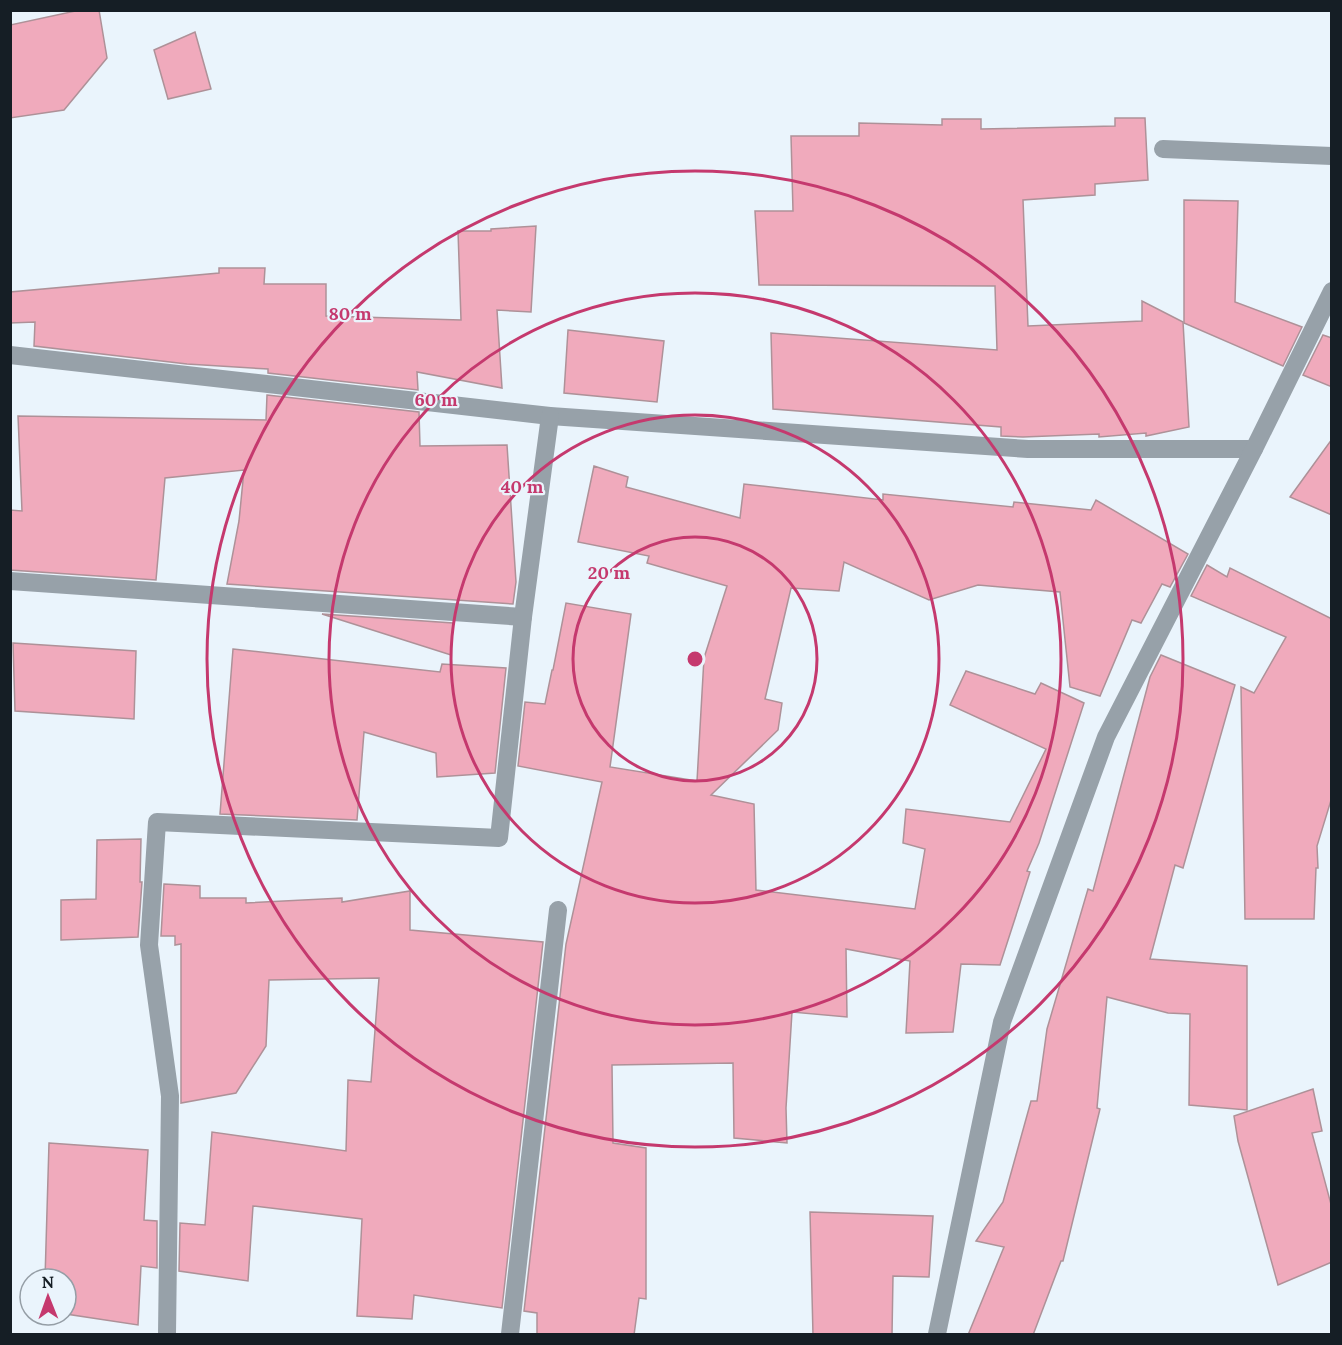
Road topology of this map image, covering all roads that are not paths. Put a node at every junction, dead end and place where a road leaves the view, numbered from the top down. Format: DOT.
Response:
graph roads {
  1 [pos="1163,148"];
  2 [pos="1332,156"];
  3 [pos="1332,291"];
  4 [pos="10,355"];
  5 [pos="550,416"];
  6 [pos="1254,449"];
  7 [pos="10,581"];
  8 [pos="524,617"];
  9 [pos="558,910"];
  10 [pos="167,1335"];
  11 [pos="510,1335"];
  12 [pos="937,1335"];
  1 -- 2 [label="street"];
  3 -- 6 [label="street"];
  4 -- 5 [label="street"];
  5 -- 6 [label="street"];
  5 -- 8 [label="street"];
  6 -- 12 [label="street"];
  7 -- 8 [label="street"];
  8 -- 10 [label="street"];
  9 -- 11 [label="street"];
}
